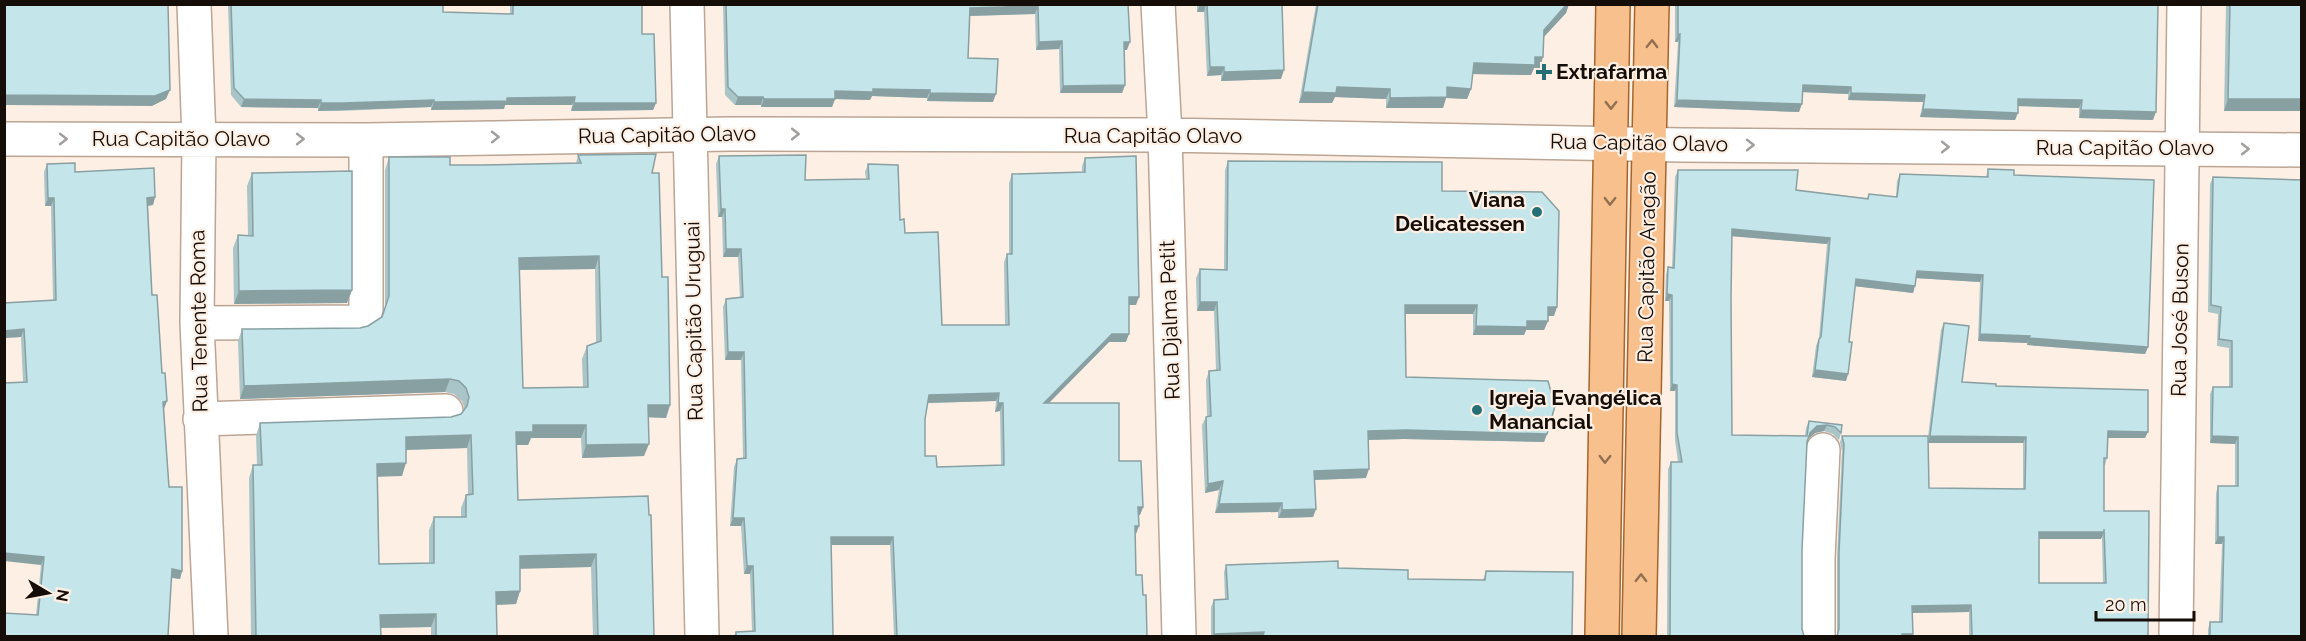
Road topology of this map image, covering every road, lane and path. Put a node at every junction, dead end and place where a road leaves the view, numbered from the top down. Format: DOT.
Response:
graph roads {
  1 [pos="194,4"];
  2 [pos="687,4"];
  3 [pos="1158,4"];
  4 [pos="1613,4"];
  5 [pos="1652,4"];
  6 [pos="2184,4"];
  7 [pos="690,134"];
  8 [pos="1165,135"];
  9 [pos="199,139"];
  10 [pos="4,140"];
  11 [pos="366,140"];
  12 [pos="1611,143"];
  13 [pos="1649,144"];
  14 [pos="2182,148"];
  15 [pos="2301,150"];
  16 [pos="197,323"];
  17 [pos="446,411"];
  18 [pos="200,419"];
  19 [pos="1823,450"];
  20 [pos="211,636"];
  21 [pos="702,636"];
  22 [pos="1179,636"];
  23 [pos="1602,636"];
  24 [pos="1640,636"];
  25 [pos="1818,636"];
  26 [pos="2176,636"];
  1 -- 9 [label="street, Rua Tenente Roma"];
  2 -- 7 [label="street, Rua Capitão Uruguai"];
  3 -- 8 [label="street, Rua Djalma Petit"];
  4 -- 12 [label="main road, Rua Capitão Aragão, one-way"];
  13 -- 5 [label="main road, Rua Capitão Aragão, one-way"];
  6 -- 14 [label="street, Rua José Buson"];
  7 -- 8 [label="street, Rua Capitão Olavo, one-way"];
  11 -- 7 [label="street, Rua Capitão Olavo, one-way"];
  7 -- 21 [label="street, Rua Capitão Uruguai"];
  8 -- 12 [label="street, Rua Capitão Olavo"];
  8 -- 22 [label="street, Rua Djalma Petit"];
  10 -- 9 [label="street, Rua Capitão Olavo, one-way"];
  9 -- 11 [label="street, Rua Capitão Olavo, one-way"];
  9 -- 16 [label="street, Rua Tenente Roma"];
  11 -- 16 [label="street"];
  12 -- 13 [label="street, Rua Capitão Olavo"];
  12 -- 23 [label="main road, Rua Capitão Aragão, one-way"];
  13 -- 14 [label="street, Rua Capitão Olavo, one-way"];
  24 -- 13 [label="main road, Rua Capitão Aragão, one-way"];
  14 -- 15 [label="street, Rua Capitão Olavo, one-way"];
  14 -- 26 [label="street, Rua José Buson"];
  16 -- 18 [label="street, Rua Tenente Roma"];
  17 -- 18 [label="street"];
  18 -- 20 [label="street, Rua Tenente Roma"];
  19 -- 25 [label="street"];
}
